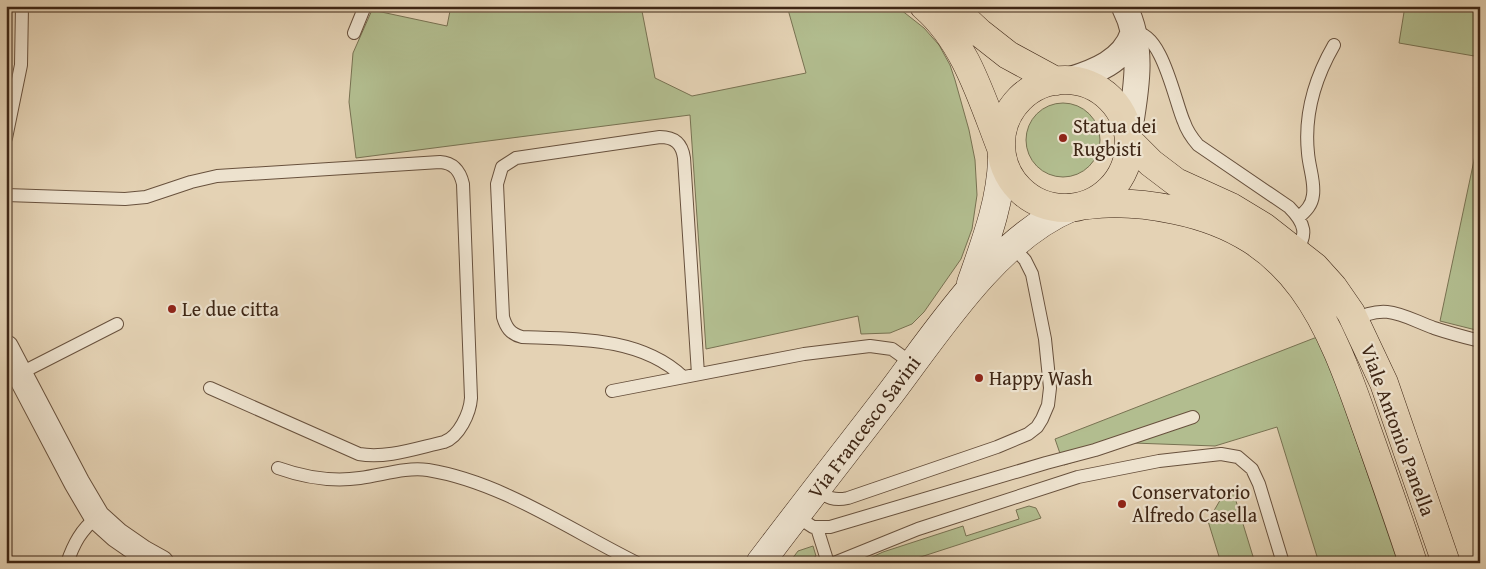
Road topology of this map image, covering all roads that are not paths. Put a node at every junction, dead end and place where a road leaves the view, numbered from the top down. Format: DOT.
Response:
graph roads {
  1 [pos="22,6"];
  2 [pos="365,6"];
  3 [pos="924,6"];
  4 [pos="951,6"];
  5 [pos="1124,6"];
  6 [pos="354,33"];
  7 [pos="1134,33"];
  8 [pos="1334,45"];
  9 [pos="1062,80"];
  10 [pos="6,138"];
  11 [pos="1129,138"];
  12 [pos="1002,153"];
  13 [pos="6,195"];
  14 [pos="1079,206"];
  15 [pos="1299,217"];
  16 [pos="1013,247"];
  17 [pos="1290,258"];
  18 [pos="968,291"];
  19 [pos="1354,320"];
  20 [pos="117,324"];
  21 [pos="1330,334"];
  22 [pos="1480,341"];
  23 [pos="6,348"];
  24 [pos="913,364"];
  25 [pos="19,374"];
  26 [pos="698,374"];
  27 [pos="683,377"];
  28 [pos="210,388"];
  29 [pos="612,392"];
  30 [pos="1193,417"];
  31 [pos="278,468"];
  32 [pos="817,489"];
  33 [pos="97,517"];
  34 [pos="806,522"];
  35 [pos="67,563"];
  36 [pos="162,563"];
  37 [pos="636,563"];
  38 [pos="760,563"];
  39 [pos="828,563"];
  40 [pos="834,563"];
  41 [pos="1283,563"];
  42 [pos="1413,563"];
  43 [pos="1446,563"];
  1 -- 10 [label="lane"];
  2 -- 6 [label="lane"];
  3 -- 12 [label="main road"];
  4 -- 9 [label="main road"];
  5 -- 7 [label="street"];
  7 -- 9 [label="street"];
  7 -- 11 [label="street"];
  7 -- 15 [label="lane"];
  8 -- 15 [label="lane"];
  9 -- 11 [label="main road"];
  9 -- 12 [label="main road"];
  11 -- 14 [label="main road"];
  11 -- 17 [label="main road, Viale Antonio Panella"];
  12 -- 14 [label="main road"];
  12 -- 18 [label="street, Via Francesco Savini"];
  13 -- 28 [label="lane"];
  14 -- 16 [label="street, Via Francesco Savini"];
  14 -- 17 [label="main road, Viale Antonio Panella"];
  15 -- 17 [label="lane"];
  16 -- 18 [label="street, Via Francesco Savini"];
  16 -- 32 [label="lane"];
  17 -- 19 [label="main road, Viale Antonio Panella"];
  17 -- 21 [label="main road, Viale Antonio Panella"];
  18 -- 24 [label="street, Via Francesco Savini"];
  19 -- 21 [label="lane"];
  19 -- 22 [label="lane"];
  19 -- 43 [label="main road, Viale Antonio Panella"];
  20 -- 25 [label="lane"];
  21 -- 42 [label="main road, Viale Antonio Panella"];
  23 -- 25 [label="street"];
  24 -- 26 [label="lane"];
  24 -- 32 [label="street, Via Francesco Savini"];
  25 -- 33 [label="street"];
  26 -- 27 [label="lane"];
  26 -- 27 [label="lane"];
  27 -- 29 [label="lane"];
  30 -- 34 [label="lane"];
  31 -- 37 [label="lane"];
  32 -- 34 [label="street, Via Francesco Savini"];
  33 -- 35 [label="lane"];
  33 -- 36 [label="street"];
  34 -- 38 [label="street, Via Francesco Savini"];
  34 -- 39 [label="lane"];
  40 -- 41 [label="lane"];
}
